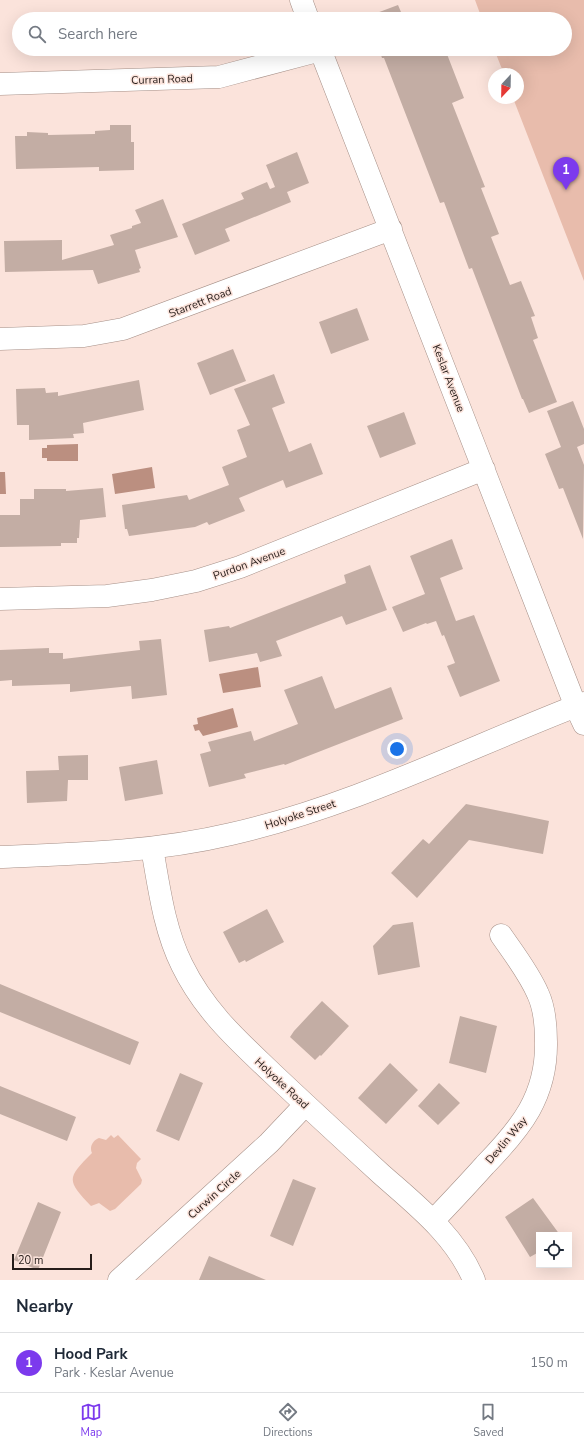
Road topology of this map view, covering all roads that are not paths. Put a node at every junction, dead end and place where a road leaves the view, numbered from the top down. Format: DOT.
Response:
graph roads {
  1 [pos="301,0"];
  2 [pos="305,12"];
  3 [pos="300,56"];
  4 [pos="323,56"];
  5 [pos="0,84"];
  6 [pos="391,229"];
  7 [pos="0,339"];
  8 [pos="484,468"];
  9 [pos="0,599"];
  10 [pos="581,711"];
  11 [pos="152,848"];
  12 [pos="0,857"];
  13 [pos="501,935"];
  14 [pos="305,1105"];
  15 [pos="433,1220"];
  16 [pos="119,1280"];
  17 [pos="474,1280"];
  1 -- 2 [label="street"];
  3 -- 5 [label="street, Curran Road"];
  4 -- 6 [label="street, Keslar Avenue"];
  6 -- 7 [label="street, Starrett Road"];
  6 -- 8 [label="street, Keslar Avenue"];
  8 -- 9 [label="street, Purdon Avenue"];
  8 -- 10 [label="street, Keslar Avenue"];
  10 -- 11 [label="street, Holyoke Street"];
  11 -- 12 [label="street, Holyoke Street"];
  11 -- 14 [label="street, Holyoke Road"];
  13 -- 15 [label="street, Devlin Way"];
  14 -- 15 [label="street, Holyoke Road"];
  14 -- 16 [label="street, Curwin Circle"];
  15 -- 17 [label="street, Holyoke Road"];
}
